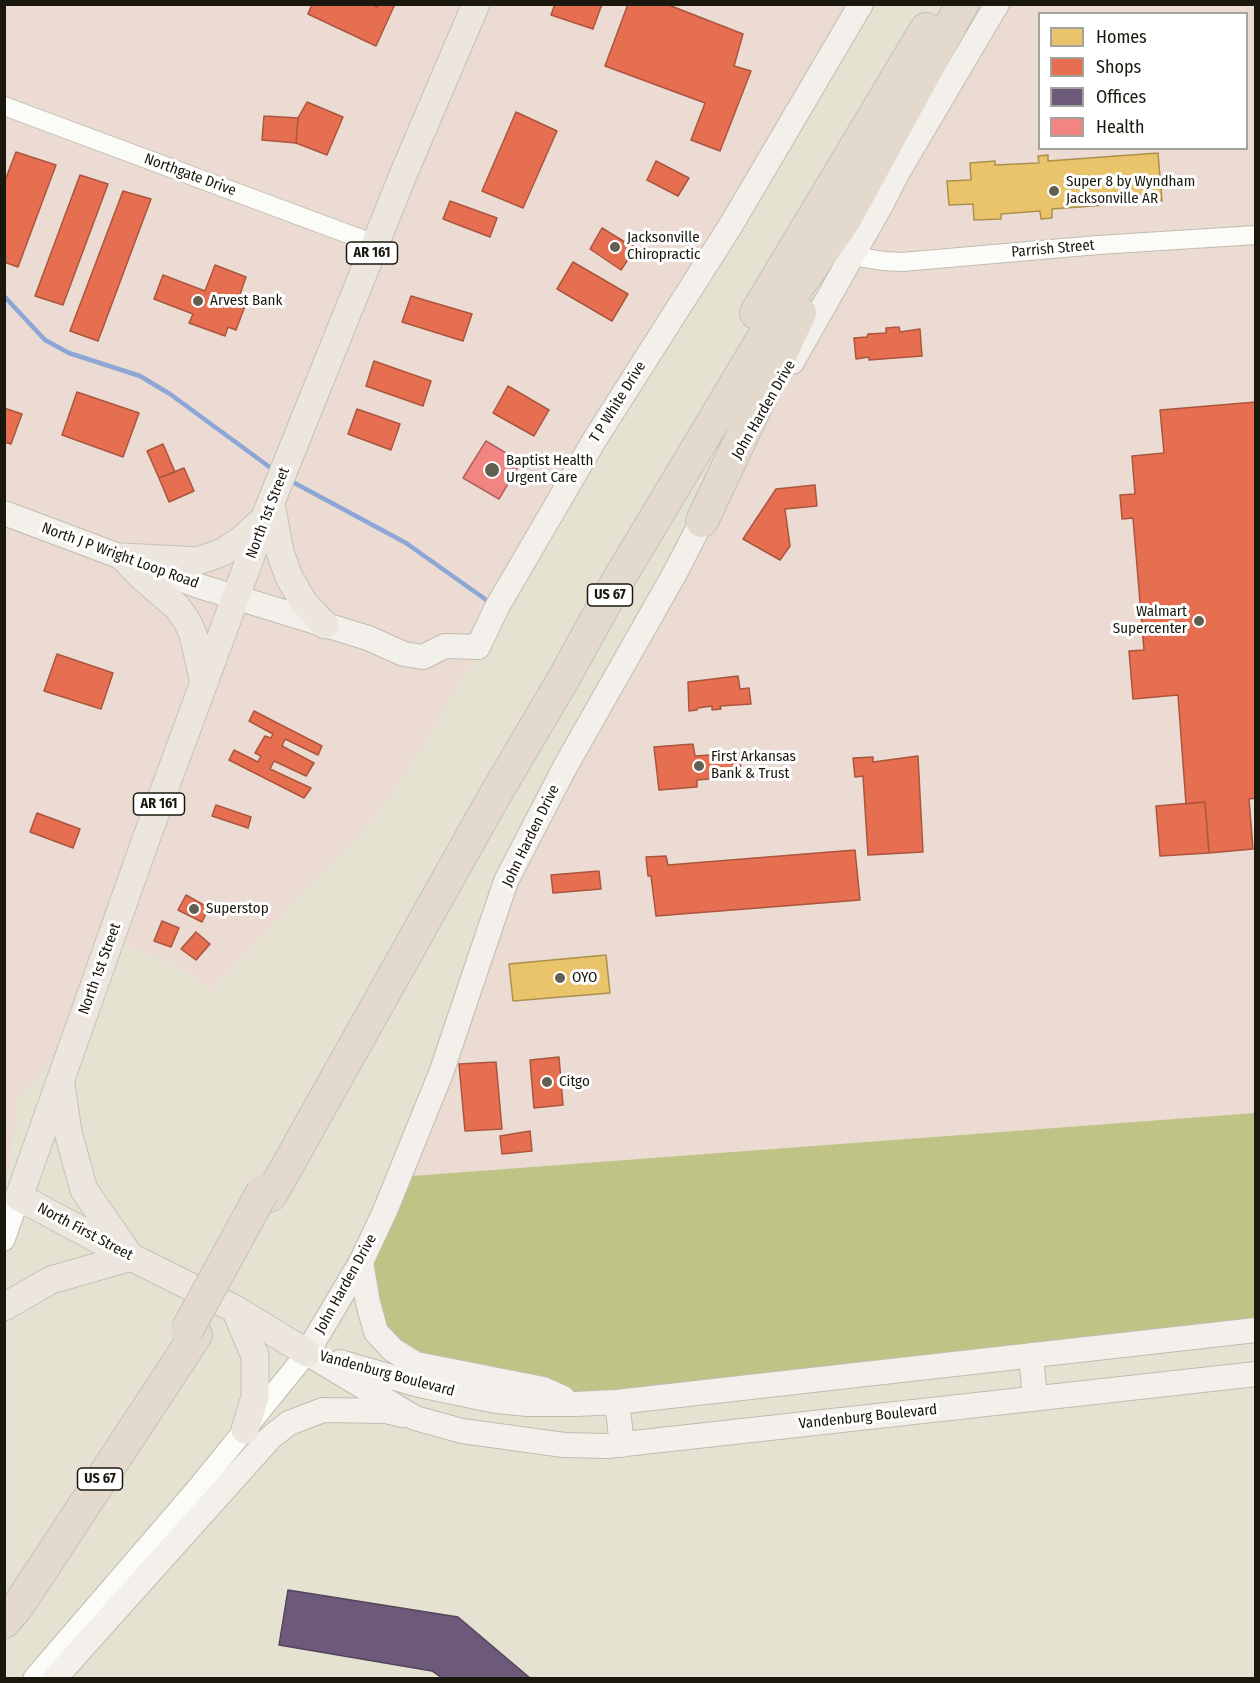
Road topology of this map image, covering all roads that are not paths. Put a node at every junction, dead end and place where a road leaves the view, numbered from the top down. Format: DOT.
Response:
graph roads {
  1 [pos="476,4"];
  2 [pos="861,4"];
  3 [pos="940,4"];
  4 [pos="962,4"];
  5 [pos="997,4"];
  6 [pos="4,106"];
  7 [pos="845,219"];
  8 [pos="1256,235"];
  9 [pos="375,244"];
  10 [pos="852,256"];
  11 [pos="268,511"];
  12 [pos="4,513"];
  13 [pos="702,521"];
  14 [pos="123,557"];
  15 [pos="235,598"];
  16 [pos="325,625"];
  17 [pos="204,683"];
  18 [pos="78,1028"];
  19 [pos="60,1080"];
  20 [pos="267,1193"];
  21 [pos="19,1197"];
  22 [pos="4,1240"];
  23 [pos="131,1257"];
  24 [pos="361,1262"];
  25 [pos="4,1307"];
  26 [pos="235,1309"];
  27 [pos="1256,1330"];
  28 [pos="191,1332"];
  29 [pos="307,1353"];
  30 [pos="1030,1355"];
  31 [pos="1256,1374"];
  32 [pos="1035,1398"];
  33 [pos="617,1402"];
  34 [pos="576,1404"];
  35 [pos="415,1418"];
  36 [pos="245,1430"];
  37 [pos="622,1445"];
  38 [pos="4,1597"];
  39 [pos="4,1622"];
  40 [pos="34,1678"];
  41 [pos="55,1678"];
  1 -- 9 [label="main road, North 1st Street / AR 161"];
  2 -- 16 [label="main road, T P White Drive"];
  3 -- 20 [label="highway, US 67"];
  4 -- 7 [label="highway, US 67"];
  5 -- 10 [label="main road, John Harden Drive"];
  6 -- 9 [label="street, Northgate Drive"];
  7 -- 13 [label="highway"];
  7 -- 20 [label="highway, US 67"];
  8 -- 10 [label="street, Parrish Street"];
  9 -- 11 [label="main road, North 1st Street / AR 161"];
  10 -- 13 [label="main road, John Harden Drive"];
  11 -- 14 [label="main road"];
  11 -- 15 [label="main road, North 1st Street / AR 161"];
  11 -- 16 [label="main road"];
  12 -- 14 [label="main road, North J P Wright Loop Road"];
  13 -- 24 [label="main road, John Harden Drive"];
  14 -- 15 [label="main road, North J P Wright Loop Road"];
  14 -- 17 [label="main road"];
  15 -- 16 [label="main road, T P White Drive"];
  15 -- 17 [label="main road, North 1st Street / AR 161"];
  17 -- 18 [label="main road, North 1st Street / AR 161"];
  18 -- 19 [label="main road, North First Street / AR 161"];
  19 -- 21 [label="main road, North First Street / AR 161"];
  19 -- 23 [label="main road"];
  20 -- 28 [label="highway, US 67"];
  21 -- 22 [label="street"];
  21 -- 23 [label="main road, North First Street"];
  23 -- 25 [label="main road"];
  23 -- 26 [label="main road, North First Street"];
  24 -- 29 [label="main road, John Harden Drive"];
  24 -- 34 [label="main road"];
  26 -- 29 [label="main road, North First Street"];
  26 -- 36 [label="main road"];
  27 -- 30 [label="main road, Vandenburg Boulevard"];
  28 -- 38 [label="highway, US 67"];
  28 -- 39 [label="highway, US 67"];
  29 -- 34 [label="main road, Vandenburg Boulevard"];
  29 -- 35 [label="main road, Vandenburg Boulevard"];
  29 -- 36 [label="street, John Harden Drive"];
  30 -- 32 [label="main road"];
  30 -- 33 [label="main road, Vandenburg Boulevard"];
  31 -- 32 [label="main road, Vandenburg Boulevard"];
  32 -- 37 [label="main road, Vandenburg Boulevard"];
  33 -- 34 [label="main road, Vandenburg Boulevard"];
  33 -- 37 [label="main road"];
  35 -- 37 [label="main road, Vandenburg Boulevard"];
  35 -- 41 [label="main road"];
  36 -- 40 [label="street, John Harden Drive"];
}
